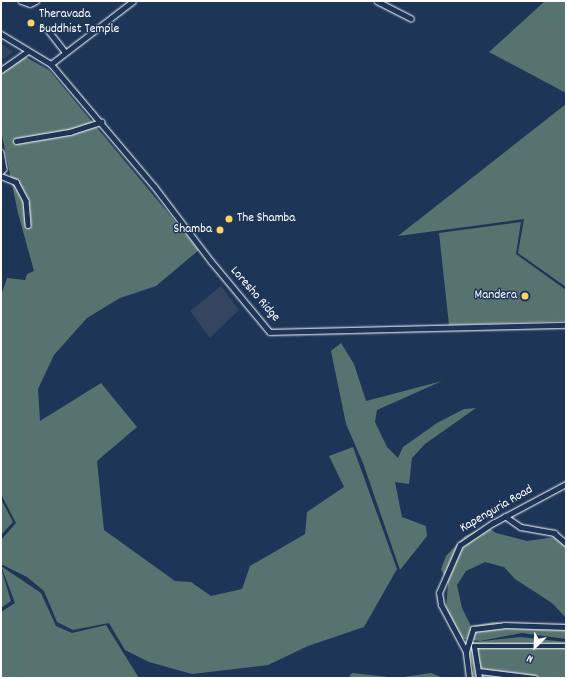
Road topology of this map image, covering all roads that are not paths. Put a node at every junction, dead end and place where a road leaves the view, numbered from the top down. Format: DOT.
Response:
graph roads {
  1 [pos="21,1"];
  2 [pos="36,1"];
  3 [pos="133,1"];
  4 [pos="377,1"];
  5 [pos="411,18"];
  6 [pos="48,30"];
  7 [pos="1,34"];
  8 [pos="28,51"];
  9 [pos="65,52"];
  10 [pos="51,64"];
  11 [pos="1,70"];
  12 [pos="101,122"];
  13 [pos="16,141"];
  14 [pos="1,152"];
  15 [pos="2,158"];
  16 [pos="1,172"];
  17 [pos="1,176"];
  18 [pos="28,225"];
  19 [pos="566,325"];
  20 [pos="566,484"];
  21 [pos="505,516"];
  22 [pos="566,543"];
  23 [pos="566,627"];
  24 [pos="566,646"];
  25 [pos="466,652"];
  26 [pos="479,671"];
  27 [pos="469,678"];
  28 [pos="479,678"];
  29 [pos="534,678"];
  1 -- 2 [label="street"];
  3 -- 9 [label="street"];
  4 -- 5 [label="street"];
  6 -- 9 [label="street"];
  7 -- 8 [label="street, Loresho Ridge"];
  8 -- 10 [label="street, Loresho Ridge"];
  8 -- 11 [label="street"];
  9 -- 10 [label="street"];
  10 -- 12 [label="street, Loresho Ridge"];
  12 -- 13 [label="street"];
  12 -- 19 [label="street, Loresho Ridge"];
  14 -- 15 [label="street"];
  15 -- 16 [label="street"];
  17 -- 18 [label="street"];
  20 -- 21 [label="street, Kapenguria Road"];
  21 -- 22 [label="street"];
  21 -- 25 [label="street, Kapenguria Road"];
  23 -- 25 [label="street"];
  24 -- 26 [label="street"];
  25 -- 27 [label="street, Kapenguria Road"];
  26 -- 28 [label="street"];
  26 -- 29 [label="street"];
}
